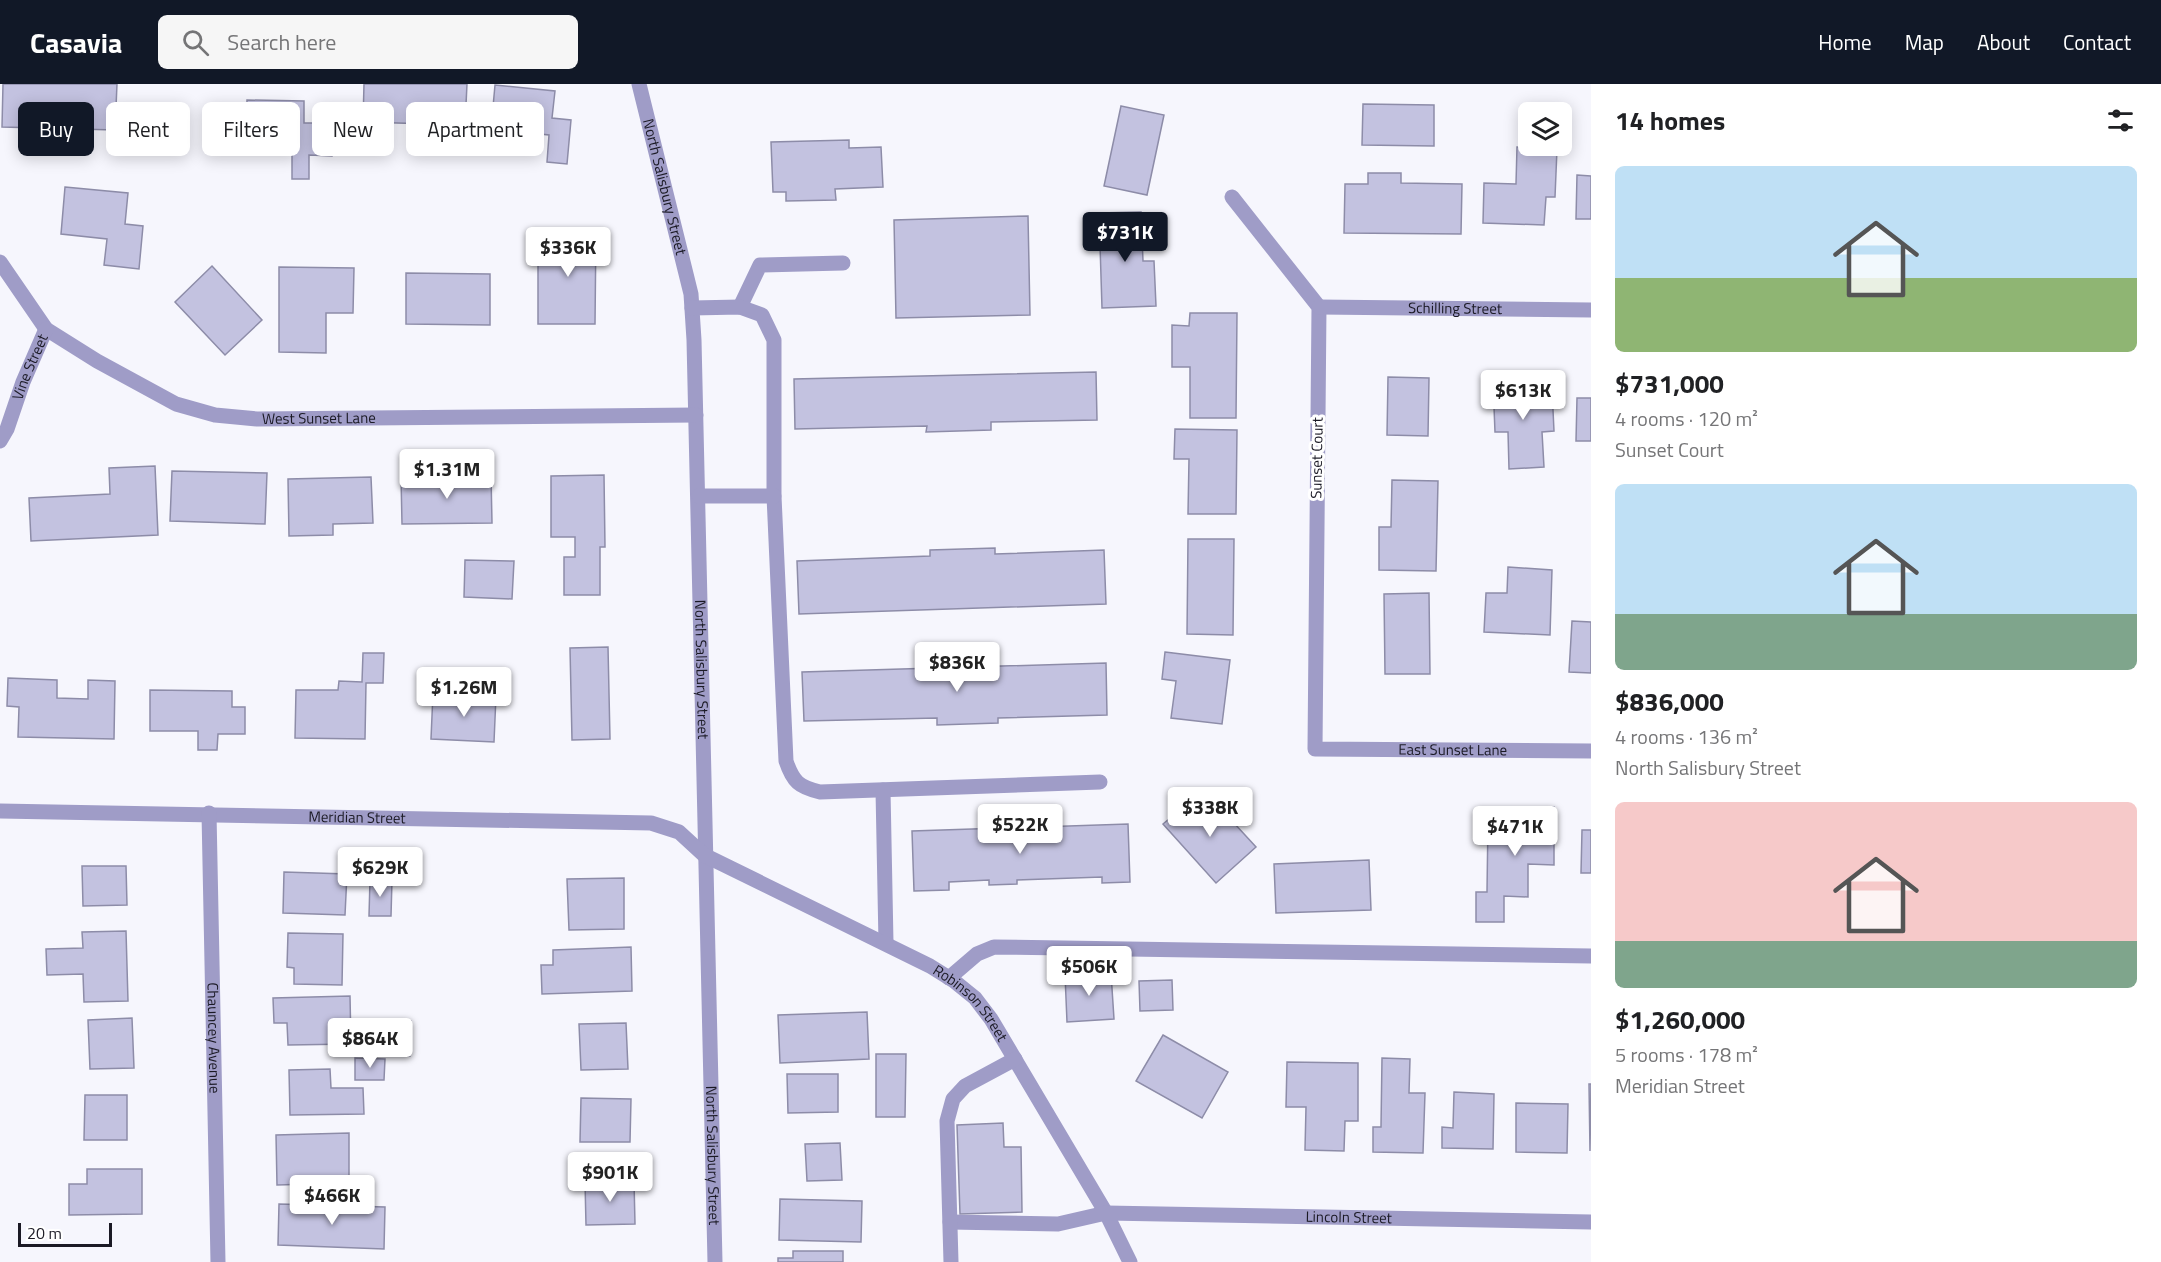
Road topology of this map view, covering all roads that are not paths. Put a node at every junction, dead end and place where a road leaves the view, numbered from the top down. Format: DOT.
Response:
graph roads {
  1 [pos="639,84"];
  2 [pos="1232,197"];
  3 [pos="0,262"];
  4 [pos="843,263"];
  5 [pos="740,307"];
  6 [pos="1319,307"];
  7 [pos="692,308"];
  8 [pos="1591,310"];
  9 [pos="46,329"];
  10 [pos="696,414"];
  11 [pos="0,441"];
  12 [pos="699,496"];
  13 [pos="774,496"];
  14 [pos="1315,749"];
  15 [pos="1591,751"];
  16 [pos="1100,782"];
  17 [pos="884,790"];
  18 [pos="0,811"];
  19 [pos="209,813"];
  20 [pos="704,855"];
  21 [pos="886,943"];
  22 [pos="1591,956"];
  23 [pos="949,978"];
  24 [pos="1015,1059"];
  25 [pos="1106,1213"];
  26 [pos="950,1222"];
  27 [pos="1591,1222"];
  28 [pos="218,1262"];
  29 [pos="715,1262"];
  30 [pos="951,1262"];
  31 [pos="1130,1262"];
  1 -- 7 [label="street, North Salisbury Street"];
  2 -- 6 [label="street"];
  3 -- 9 [label="street, West Sunset Lane"];
  4 -- 5 [label="street"];
  5 -- 7 [label="street"];
  5 -- 13 [label="street"];
  6 -- 8 [label="street, Schilling Street"];
  6 -- 14 [label="street, Sunset Court"];
  7 -- 10 [label="street, North Salisbury Street"];
  9 -- 10 [label="street, West Sunset Lane"];
  9 -- 11 [label="street, Vine Street"];
  10 -- 12 [label="street, North Salisbury Street"];
  12 -- 13 [label="street"];
  12 -- 20 [label="street, North Salisbury Street"];
  13 -- 17 [label="street"];
  14 -- 15 [label="street, East Sunset Lane"];
  16 -- 17 [label="street"];
  17 -- 21 [label="street"];
  18 -- 19 [label="street, Meridian Street"];
  19 -- 20 [label="street, Meridian Street"];
  19 -- 28 [label="street, Chauncey Avenue"];
  20 -- 21 [label="street, Robinson Street"];
  20 -- 29 [label="street, North Salisbury Street"];
  21 -- 23 [label="street, Robinson Street"];
  22 -- 23 [label="street"];
  23 -- 24 [label="street, Robinson Street"];
  24 -- 25 [label="street, Robinson Street"];
  24 -- 26 [label="street"];
  25 -- 26 [label="street, Lincoln Street"];
  25 -- 27 [label="street, Lincoln Street"];
  25 -- 31 [label="street, Robinson Street"];
  26 -- 30 [label="street"];
}
